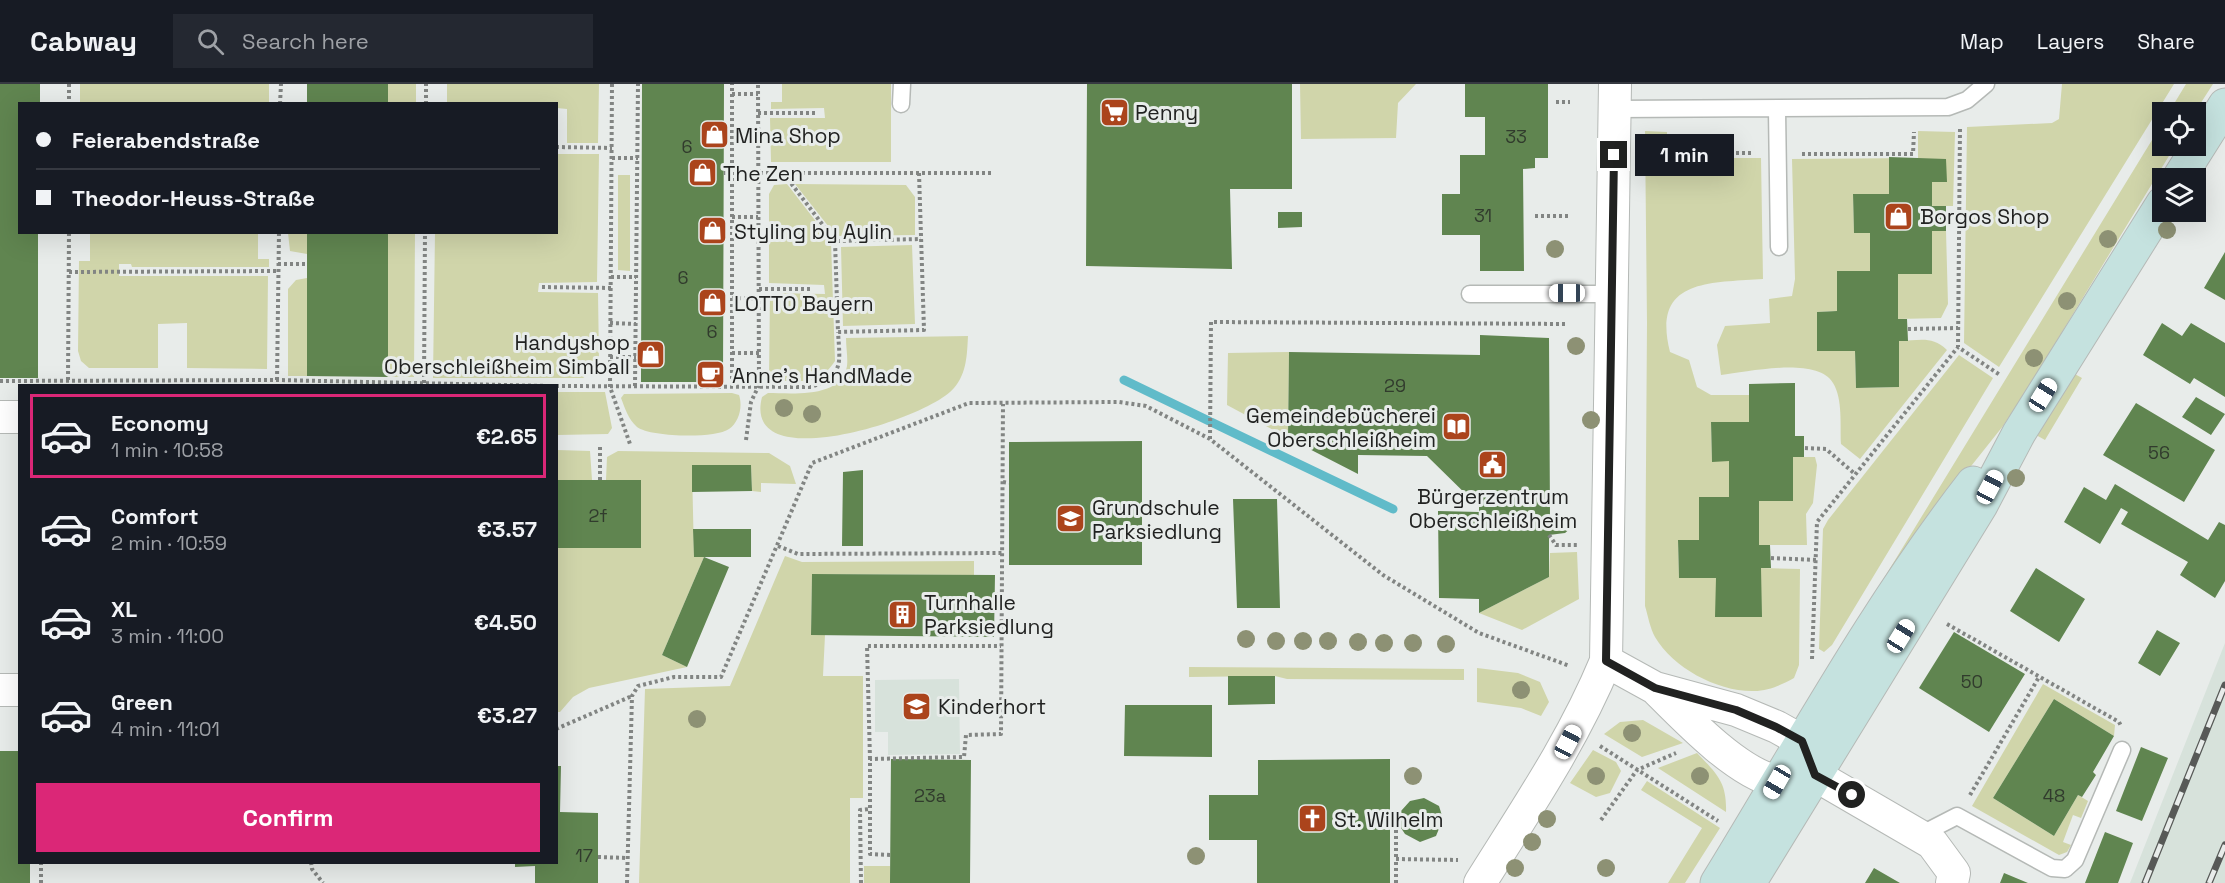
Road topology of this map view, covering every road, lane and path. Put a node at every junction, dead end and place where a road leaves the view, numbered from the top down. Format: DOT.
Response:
graph roads {
  1 [pos="69,84"];
  2 [pos="281,84"];
  3 [pos="426,84"];
  4 [pos="612,84"];
  5 [pos="638,84"];
  6 [pos="732,84"];
  7 [pos="758,84"];
  8 [pos="902,84"];
  9 [pos="1986,84"];
  10 [pos="732,94"];
  11 [pos="758,94"];
  12 [pos="1615,97"];
  13 [pos="69,102"];
  14 [pos="280,102"];
  15 [pos="426,102"];
  16 [pos="1556,102"];
  17 [pos="1570,102"];
  18 [pos="901,104"];
  19 [pos="2225,105"];
  20 [pos="1948,107"];
  21 [pos="1776,110"];
  22 [pos="758,113"];
  23 [pos="817,113"];
  24 [pos="558,147"];
  25 [pos="612,147"];
  26 [pos="612,158"];
  27 [pos="638,158"];
  28 [pos="2185,168"];
  29 [pos="992,172"];
  30 [pos="724,173"];
  31 [pos="732,173"];
  32 [pos="758,173"];
  33 [pos="784,173"];
  34 [pos="919,173"];
  35 [pos="1535,216"];
  36 [pos="1568,216"];
  37 [pos="732,217"];
  38 [pos="758,217"];
  39 [pos="1946,218"];
  40 [pos="1959,218"];
  41 [pos="2152,221"];
  42 [pos="69,234"];
  43 [pos="279,234"];
  44 [pos="425,234"];
  45 [pos="921,239"];
  46 [pos="835,241"];
  47 [pos="1779,247"];
  48 [pos="278,264"];
  49 [pos="307,264"];
  50 [pos="278,271"];
  51 [pos="69,272"];
  52 [pos="611,277"];
  53 [pos="636,278"];
  54 [pos="542,287"];
  55 [pos="611,288"];
  56 [pos="759,289"];
  57 [pos="813,289"];
  58 [pos="1470,294"];
  59 [pos="1610,294"];
  60 [pos="732,298"];
  61 [pos="759,299"];
  62 [pos="610,323"];
  63 [pos="636,324"];
  64 [pos="1567,324"];
  65 [pos="1958,328"];
  66 [pos="1908,329"];
  67 [pos="838,332"];
  68 [pos="1958,347"];
  69 [pos="732,352"];
  70 [pos="759,353"];
  71 [pos="610,357"];
  72 [pos="636,357"];
  73 [pos="2000,375"];
  74 [pos="68,380"];
  75 [pos="277,380"];
  76 [pos="0,381"];
  77 [pos="202,383"];
  78 [pos="424,383"];
  79 [pos="466,384"];
  80 [pos="732,385"];
  81 [pos="759,385"];
  82 [pos="558,386"];
  83 [pos="635,386"];
  84 [pos="610,387"];
  85 [pos="1003,404"];
  86 [pos="0,417"];
  87 [pos="18,417"];
  88 [pos="2019,433"];
  89 [pos="1210,439"];
  90 [pos="746,440"];
  91 [pos="600,444"];
  92 [pos="630,444"];
  93 [pos="1805,448"];
  94 [pos="1855,474"];
  95 [pos="600,480"];
  96 [pos="1003,482"];
  97 [pos="1009,483"];
  98 [pos="1549,535"];
  99 [pos="1586,545"];
  100 [pos="778,546"];
  101 [pos="1002,553"];
  102 [pos="1771,558"];
  103 [pos="1815,560"];
  104 [pos="995,594"];
  105 [pos="1002,594"];
  106 [pos="1938,620"];
  107 [pos="1002,646"];
  108 [pos="1812,660"];
  109 [pos="1592,665"];
  110 [pos="2039,676"];
  111 [pos="1655,688"];
  112 [pos="0,690"];
  113 [pos="18,690"];
  114 [pos="632,696"];
  115 [pos="558,728"];
  116 [pos="1592,741"];
  117 [pos="1802,741"];
  118 [pos="1686,748"];
  119 [pos="2122,750"];
  120 [pos="870,759"];
  121 [pos="1637,770"];
  122 [pos="1815,775"];
  123 [pos="1777,782"];
  124 [pos="869,809"];
  125 [pos="1957,816"];
  126 [pos="1601,820"];
  127 [pos="1719,822"];
  128 [pos="1396,830"];
  129 [pos="1920,835"];
  130 [pos="890,855"];
  131 [pos="598,857"];
  132 [pos="628,858"];
  133 [pos="1396,859"];
  134 [pos="1459,860"];
  135 [pos="41,864"];
  136 [pos="311,864"];
  137 [pos="41,883"];
  138 [pos="323,883"];
  139 [pos="627,883"];
  140 [pos="861,883"];
  141 [pos="1396,883"];
  142 [pos="1480,883"];
  143 [pos="1717,883"];
  144 [pos="1749,883"];
  145 [pos="1952,883"];
  1 -- 13 [label="path"];
  2 -- 14 [label="path"];
  3 -- 15 [label="path"];
  4 -- 25 [label="path"];
  5 -- 27 [label="path"];
  6 -- 10 [label="path"];
  7 -- 11 [label="path"];
  8 -- 18 [label="lane"];
  9 -- 20 [label="lane"];
  10 -- 11 [label="path"];
  10 -- 31 [label="path"];
  11 -- 22 [label="path"];
  12 -- 21 [label="lane"];
  12 -- 59 [label="street"];
  16 -- 17 [label="path"];
  19 -- 28 [label="main road"];
  20 -- 21 [label="lane"];
  20 -- 40 [label="path"];
  21 -- 47 [label="lane"];
  22 -- 23 [label="path"];
  22 -- 32 [label="path"];
  24 -- 25 [label="path"];
  25 -- 26 [label="path"];
  26 -- 27 [label="path"];
  26 -- 52 [label="path"];
  27 -- 53 [label="path"];
  29 -- 34 [label="path"];
  30 -- 31 [label="path"];
  31 -- 32 [label="path"];
  31 -- 37 [label="path"];
  32 -- 33 [label="path"];
  32 -- 38 [label="path"];
  33 -- 34 [label="path"];
  33 -- 46 [label="path"];
  34 -- 45 [label="path"];
  35 -- 36 [label="path"];
  37 -- 38 [label="path"];
  37 -- 60 [label="path"];
  38 -- 56 [label="path"];
  39 -- 40 [label="path"];
  40 -- 65 [label="path"];
  41 -- 88 [label="main road"];
  42 -- 51 [label="path"];
  43 -- 48 [label="path"];
  44 -- 78 [label="path"];
  45 -- 46 [label="path"];
  45 -- 67 [label="path"];
  46 -- 67 [label="path"];
  48 -- 49 [label="path"];
  48 -- 50 [label="path"];
  50 -- 51 [label="path"];
  50 -- 75 [label="path"];
  51 -- 74 [label="path"];
  52 -- 53 [label="path"];
  52 -- 55 [label="path"];
  53 -- 63 [label="path"];
  54 -- 55 [label="path"];
  55 -- 62 [label="path"];
  56 -- 57 [label="path"];
  56 -- 61 [label="path"];
  58 -- 59 [label="lane"];
  59 -- 109 [label="street"];
  60 -- 61 [label="path"];
  60 -- 69 [label="path"];
  61 -- 70 [label="path"];
  62 -- 63 [label="path"];
  62 -- 71 [label="path"];
  63 -- 72 [label="path"];
  64 -- 89 [label="path"];
  65 -- 66 [label="path"];
  65 -- 68 [label="path"];
  67 -- 81 [label="path"];
  68 -- 73 [label="path"];
  68 -- 94 [label="path"];
  69 -- 70 [label="path"];
  69 -- 80 [label="path"];
  70 -- 81 [label="path"];
  71 -- 72 [label="path"];
  71 -- 84 [label="path"];
  72 -- 83 [label="path"];
  74 -- 76 [label="path"];
  74 -- 77 [label="path"];
  75 -- 77 [label="path"];
  75 -- 78 [label="path"];
  78 -- 79 [label="path"];
  80 -- 81 [label="path"];
  80 -- 83 [label="path"];
  81 -- 90 [label="path"];
  82 -- 84 [label="path"];
  83 -- 84 [label="path"];
  84 -- 92 [label="path"];
  85 -- 89 [label="path"];
  85 -- 96 [label="path"];
  85 -- 100 [label="path"];
  86 -- 87 [label="street"];
  88 -- 117 [label="main road"];
  88 -- 122 [label="main road"];
  89 -- 109 [label="path"];
  91 -- 95 [label="path"];
  93 -- 94 [label="path"];
  94 -- 103 [label="path"];
  96 -- 97 [label="path"];
  96 -- 101 [label="path"];
  98 -- 99 [label="path"];
  100 -- 101 [label="path"];
  100 -- 114 [label="path"];
  101 -- 105 [label="path"];
  102 -- 103 [label="path"];
  103 -- 108 [label="path"];
  104 -- 105 [label="path"];
  105 -- 107 [label="path"];
  106 -- 110 [label="path"];
  107 -- 120 [label="path"];
  107 -- 120 [label="path"];
  109 -- 111 [label="street"];
  109 -- 142 [label="street"];
  110 -- 119 [label="path"];
  110 -- 125 [label="path"];
  111 -- 117 [label="street"];
  111 -- 123 [label="street"];
  112 -- 113 [label="street"];
  114 -- 115 [label="path"];
  114 -- 132 [label="path"];
  116 -- 121 [label="path"];
  117 -- 122 [label="street"];
  117 -- 123 [label="main road"];
  118 -- 121 [label="path"];
  119 -- 125 [label="lane"];
  120 -- 124 [label="path"];
  121 -- 126 [label="path"];
  121 -- 127 [label="path"];
  122 -- 123 [label="street"];
  122 -- 129 [label="street"];
  122 -- 144 [label="main road"];
  123 -- 143 [label="main road"];
  124 -- 130 [label="path"];
  124 -- 140 [label="path"];
  125 -- 129 [label="lane"];
  128 -- 133 [label="path"];
  129 -- 145 [label="street"];
  131 -- 132 [label="path"];
  132 -- 139 [label="path"];
  133 -- 134 [label="path"];
  133 -- 141 [label="path"];
  135 -- 137 [label="path"];
  136 -- 138 [label="path"];
}
